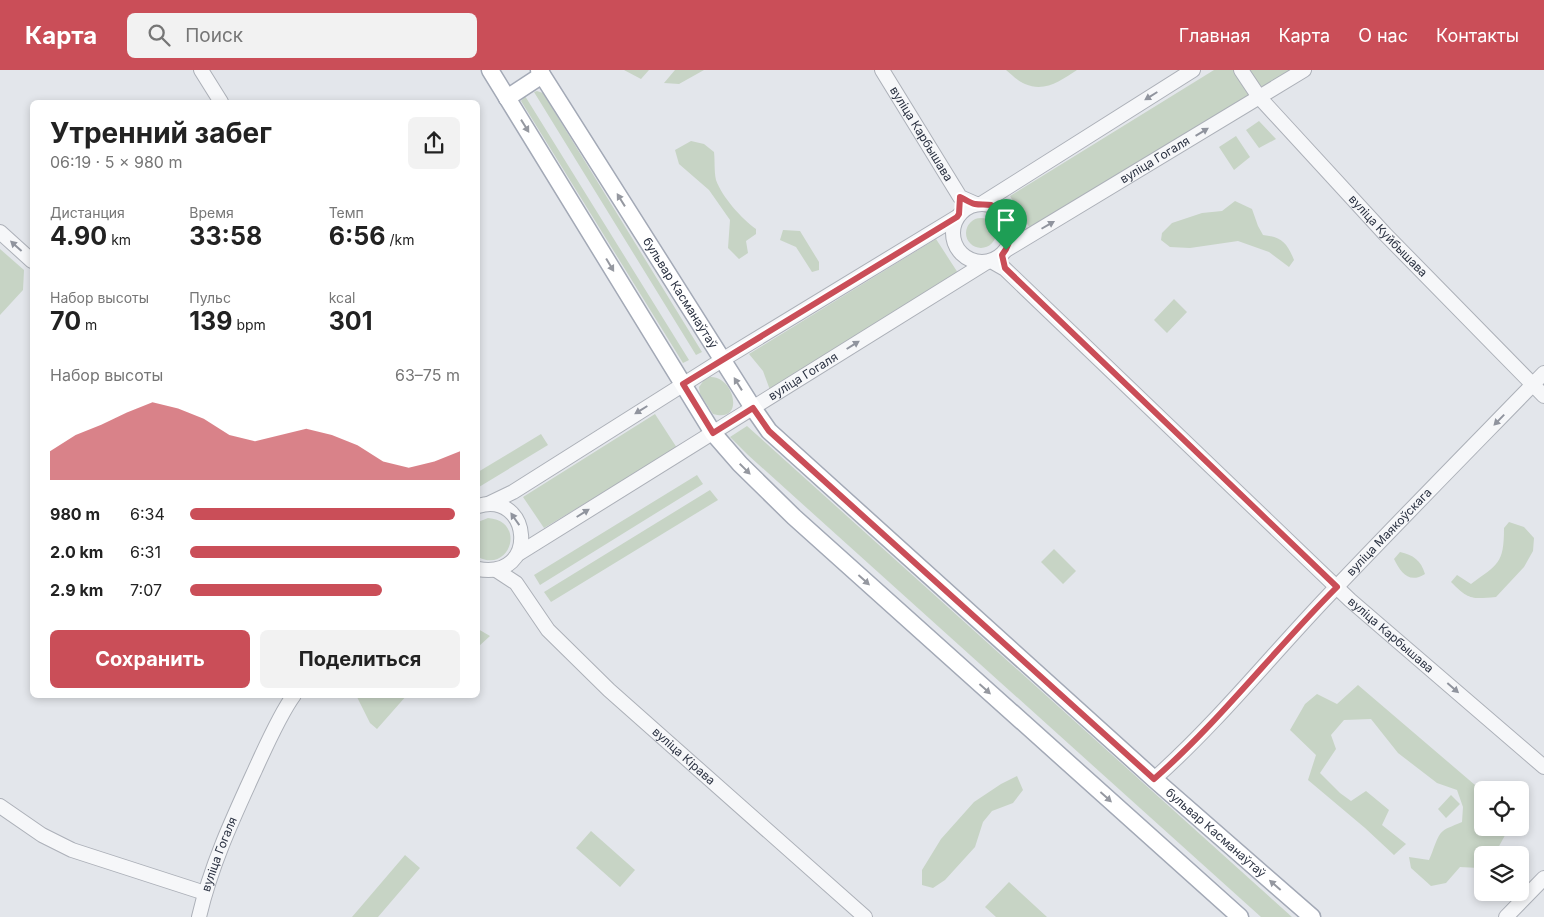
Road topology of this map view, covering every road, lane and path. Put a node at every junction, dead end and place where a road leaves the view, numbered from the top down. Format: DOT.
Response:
graph roads {
  1 [pos="201,70"];
  2 [pos="490,70"];
  3 [pos="882,70"];
  4 [pos="1193,70"];
  5 [pos="1241,70"];
  6 [pos="1304,70"];
  7 [pos="541,72"];
  8 [pos="1258,97"];
  9 [pos="507,98"];
  10 [pos="220,100"];
  11 [pos="960,197"];
  12 [pos="979,204"];
  13 [pos="958,216"];
  14 [pos="0,232"];
  15 [pos="997,257"];
  16 [pos="30,259"];
  17 [pos="722,360"];
  18 [pos="1544,373"];
  19 [pos="683,384"];
  20 [pos="1532,385"];
  21 [pos="1544,396"];
  22 [pos="753,408"];
  23 [pos="713,433"];
  24 [pos="481,504"];
  25 [pos="515,557"];
  26 [pos="480,569"];
  27 [pos="496,570"];
  28 [pos="516,583"];
  29 [pos="1337,587"];
  30 [pos="292,698"];
  31 [pos="1544,767"];
  32 [pos="1154,779"];
  33 [pos="0,806"];
  34 [pos="1544,878"];
  35 [pos="205,893"];
  36 [pos="199,917"];
  37 [pos="865,917"];
  38 [pos="1240,917"];
  39 [pos="1312,917"];
  40 [pos="1506,917"];
  1 -- 10 [label="street"];
  2 -- 9 [label="main road"];
  3 -- 11 [label="street, вуліца Карбышава"];
  4 -- 12 [label="street, one-way"];
  5 -- 8 [label="street, вуліца Куйбышава"];
  6 -- 8 [label="street, вуліца Гогаля"];
  7 -- 9 [label="main road"];
  17 -- 7 [label="main road, бульвар Касманаўтаў, one-way"];
  15 -- 8 [label="street, вуліца Гогаля, one-way"];
  8 -- 20 [label="street, вуліца Куйбышава"];
  9 -- 19 [label="main road, one-way"];
  11 -- 12 [label="street"];
  11 -- 13 [label="street"];
  12 -- 13 [label="street"];
  12 -- 15 [label="street"];
  13 -- 15 [label="street"];
  13 -- 17 [label="street"];
  16 -- 14 [label="street, one-way"];
  22 -- 15 [label="street, вуліца Гогаля, one-way"];
  15 -- 29 [label="street, вуліца Карбышава"];
  17 -- 19 [label="street"];
  22 -- 17 [label="main road, бульвар Касманаўтаў, one-way"];
  18 -- 20 [label="street, вуліца Маякоўскага"];
  19 -- 23 [label="main road"];
  19 -- 24 [label="street, one-way"];
  20 -- 21 [label="street, вуліца Куйбышава"];
  20 -- 29 [label="street, вуліца Маякоўскага, one-way"];
  22 -- 23 [label="street, вуліца Гогаля"];
  22 -- 32 [label="main road, бульвар Касманаўтаў"];
  25 -- 23 [label="street, вуліца Гогаля, one-way"];
  23 -- 38 [label="main road, one-way"];
  25 -- 24 [label="street, one-way"];
  25 -- 27 [label="street, вуліца Гогаля"];
  25 -- 28 [label="street, вуліца Кірава"];
  26 -- 27 [label="street"];
  27 -- 28 [label="street, вуліца Кірава"];
  28 -- 37 [label="street, вуліца Кірава"];
  29 -- 31 [label="street, вуліца Карбышава, one-way"];
  29 -- 32 [label="street, вуліца Маякоўскага"];
  30 -- 35 [label="street, вуліца Гогаля"];
  39 -- 32 [label="main road, бульвар Касманаўтаў, one-way"];
  33 -- 35 [label="street, вуліца Гогаля"];
  34 -- 40 [label="street"];
  35 -- 36 [label="street"];
}
